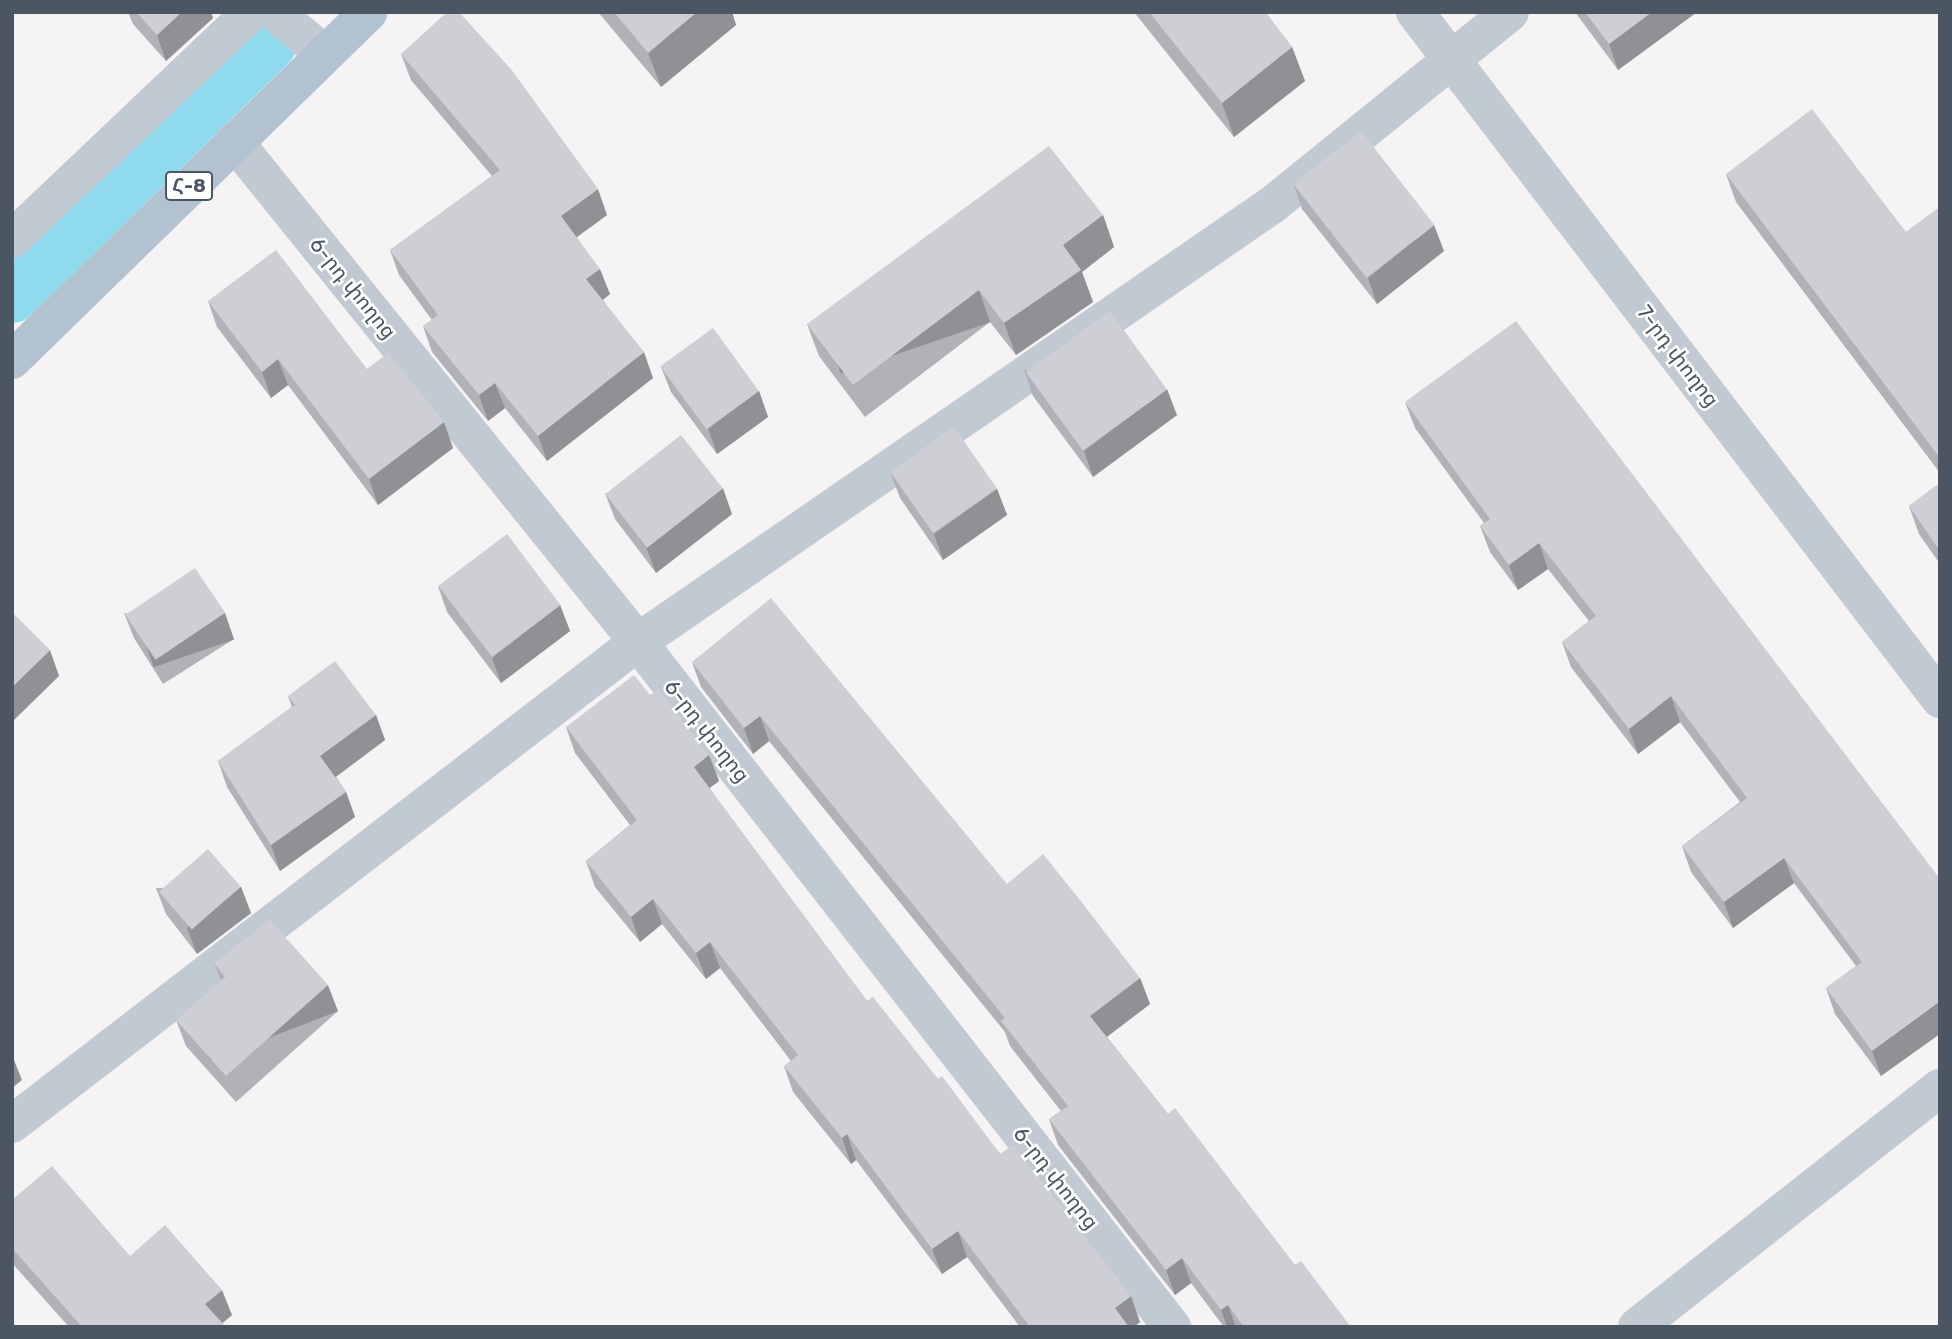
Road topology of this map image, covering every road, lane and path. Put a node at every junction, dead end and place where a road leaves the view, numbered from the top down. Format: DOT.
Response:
graph roads {
  1 [pos="251,12"];
  2 [pos="274,12"];
  3 [pos="368,12"];
  4 [pos="1416,12"];
  5 [pos="1510,12"];
  6 [pos="325,54"];
  7 [pos="1450,57"];
  8 [pos="234,141"];
  9 [pos="12,239"];
  10 [pos="12,360"];
  11 [pos="638,642"];
  12 [pos="1940,699"];
  13 [pos="1940,1088"];
  14 [pos="12,1124"];
  15 [pos="1172,1327"];
  16 [pos="1637,1327"];
  1 -- 9 [label="street"];
  2 -- 6 [label="street"];
  3 -- 6 [label="main road, Հ-8"];
  4 -- 7 [label="street, 7-րդ փողոց"];
  5 -- 7 [label="street"];
  6 -- 8 [label="main road, Հ-8"];
  7 -- 11 [label="street"];
  7 -- 12 [label="street, 7-րդ փողոց"];
  8 -- 10 [label="main road, Հ-8"];
  8 -- 11 [label="street, 6-րդ փողոց"];
  11 -- 14 [label="street"];
  11 -- 15 [label="street, 6-րդ փողոց"];
  13 -- 16 [label="street"];
}
